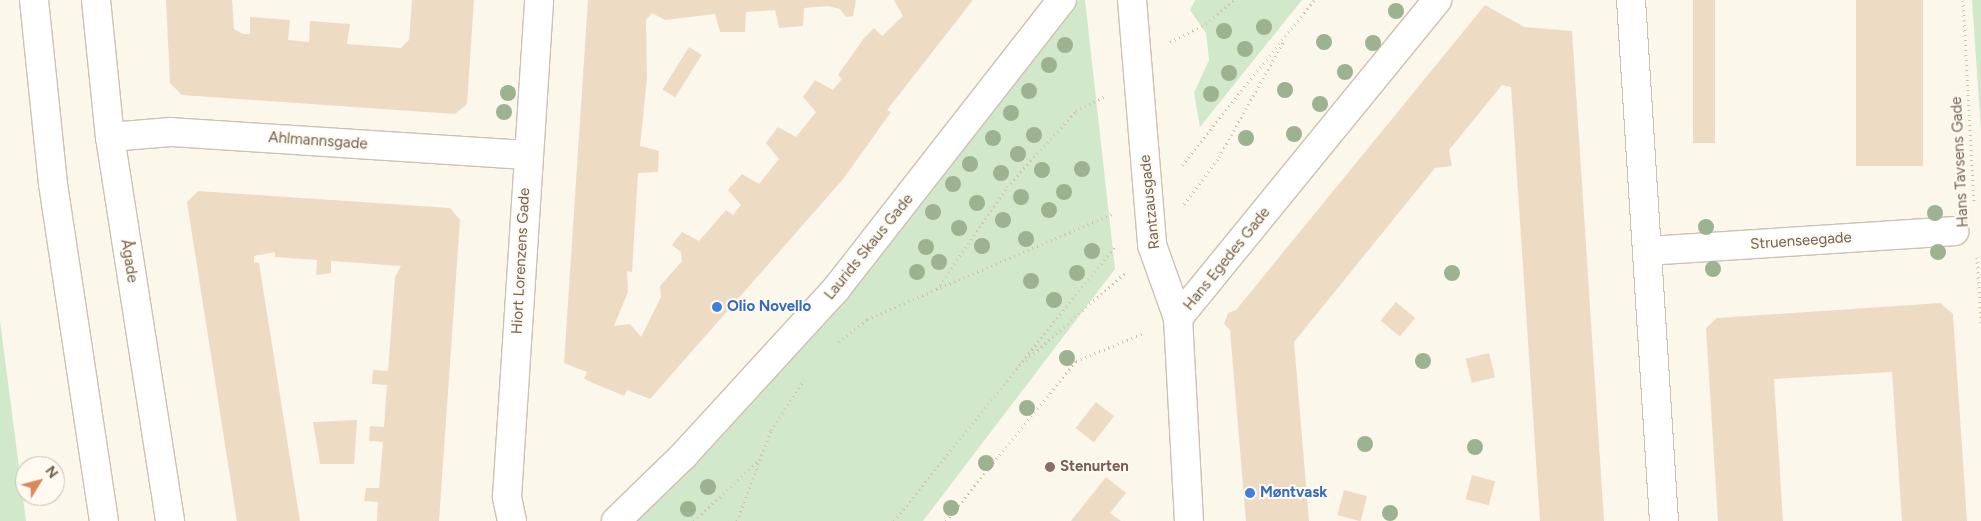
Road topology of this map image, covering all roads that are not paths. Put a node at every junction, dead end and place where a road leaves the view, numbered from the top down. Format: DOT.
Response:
graph roads {
  1 [pos="34,0"];
  2 [pos="96,0"];
  3 [pos="539,0"];
  4 [pos="1062,0"];
  5 [pos="1132,0"];
  6 [pos="1436,0"];
  7 [pos="1631,0"];
  8 [pos="110,137"];
  9 [pos="527,155"];
  10 [pos="1954,231"];
  11 [pos="1648,251"];
  12 [pos="1178,318"];
  13 [pos="104,521"];
  14 [pos="170,521"];
  15 [pos="512,521"];
  16 [pos="616,521"];
  17 [pos="1189,521"];
  18 [pos="1664,521"];
  1 -- 13 [label="street"];
  2 -- 8 [label="street, Ågade"];
  3 -- 9 [label="street, Hiort Lorenzens Gade"];
  4 -- 16 [label="street, Laurids Skaus Gade"];
  5 -- 12 [label="street, Rantzausgade"];
  6 -- 12 [label="street, Hans Egedes Gade"];
  7 -- 11 [label="street"];
  8 -- 9 [label="street, Ahlmannsgade"];
  8 -- 14 [label="street, Ågade"];
  9 -- 15 [label="street, Hiort Lorenzens Gade"];
  10 -- 11 [label="street, Struenseegade"];
  11 -- 18 [label="street"];
  12 -- 17 [label="street, Rantzausgade"];
}
